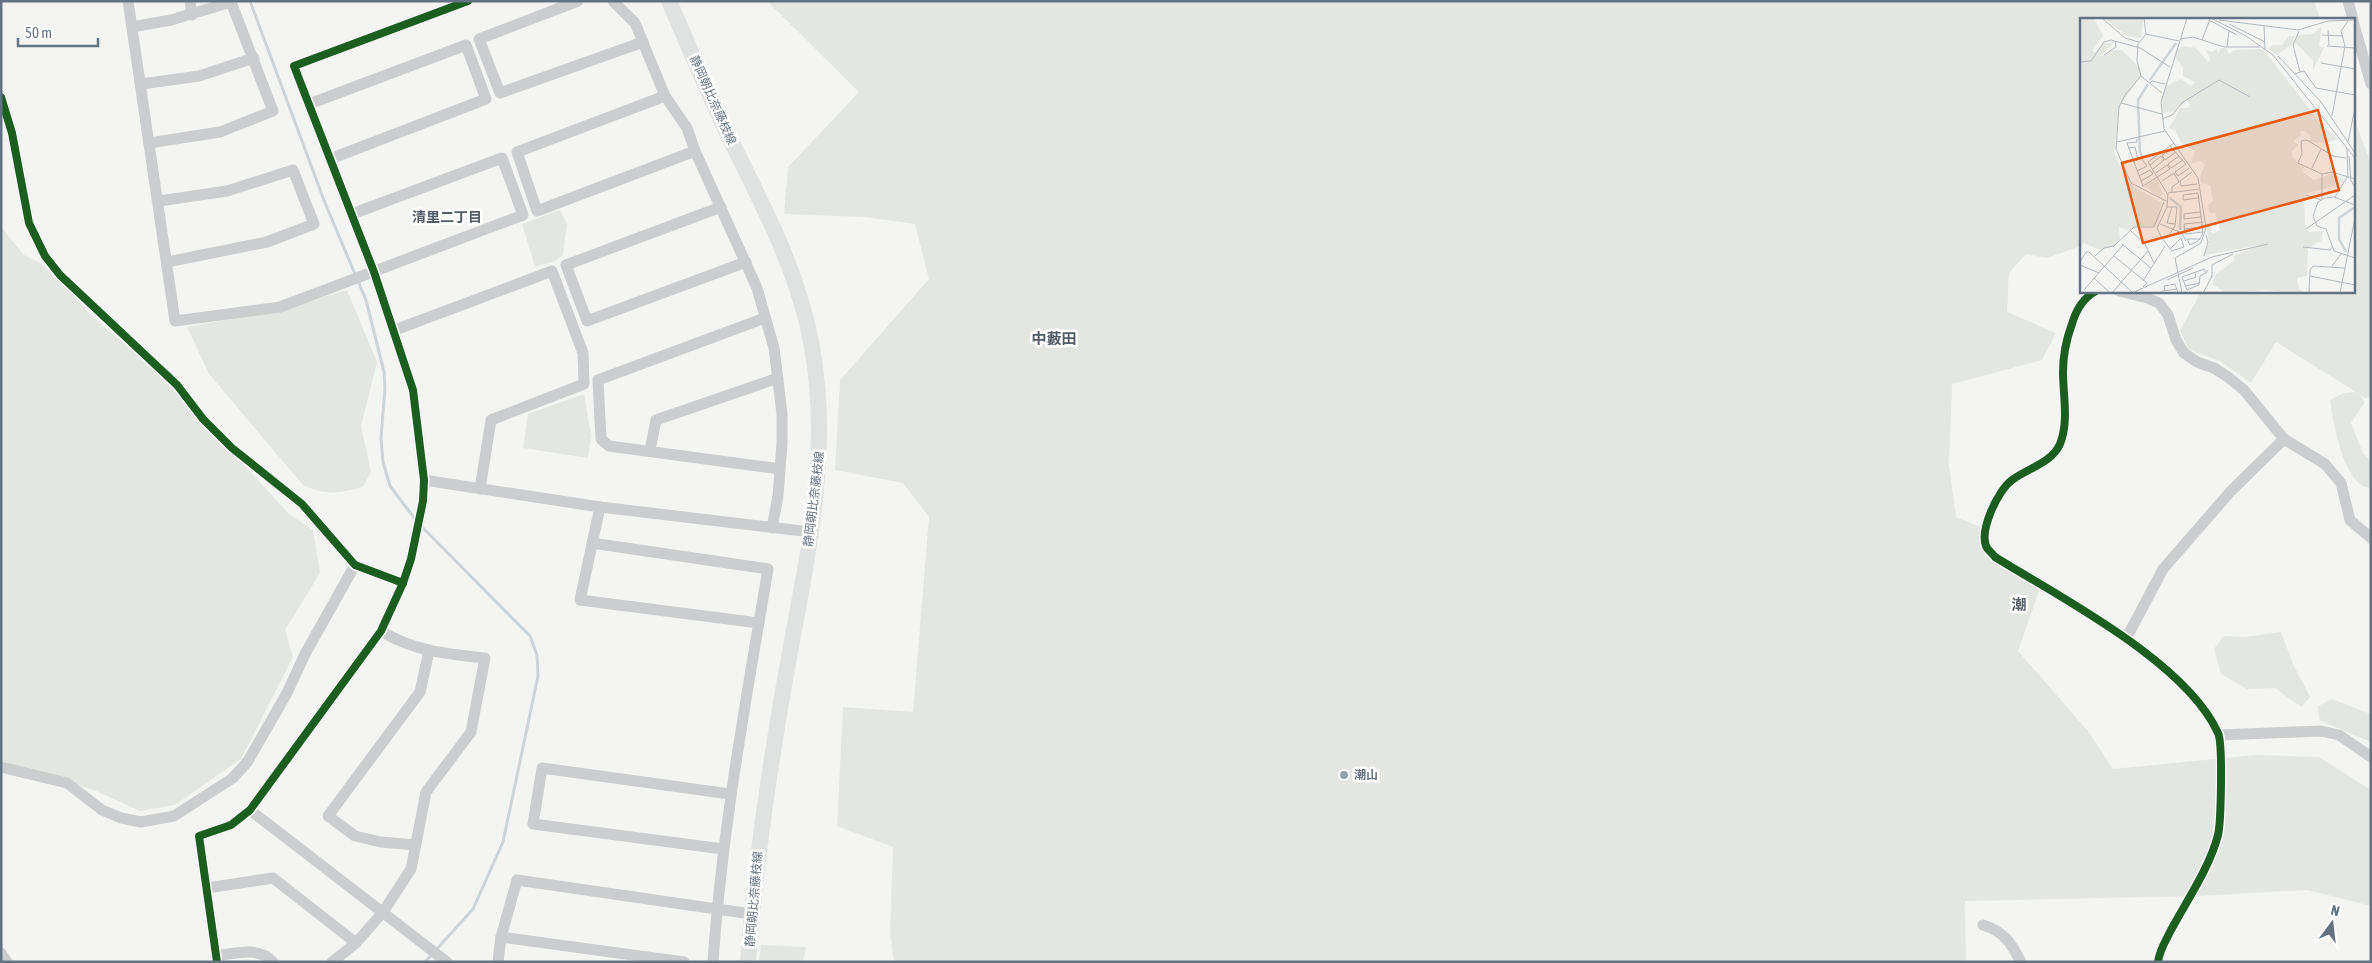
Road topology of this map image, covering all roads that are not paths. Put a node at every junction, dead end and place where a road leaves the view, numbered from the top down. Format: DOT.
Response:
graph roads {
  1 [pos="128,1"];
  2 [pos="190,1"];
  3 [pos="468,1"];
  4 [pos="578,1"];
  5 [pos="613,1"];
  6 [pos="670,1"];
  7 [pos="2348,1"];
  8 [pos="192,14"];
  9 [pos="2352,18"];
  10 [pos="2354,24"];
  11 [pos="132,26"];
  12 [pos="643,42"];
  13 [pos="254,58"];
  14 [pos="140,84"];
  15 [pos="2371,84"];
  16 [pos="665,96"];
  17 [pos="1,98"];
  18 [pos="308,104"];
  19 [pos="149,143"];
  20 [pos="695,150"];
  21 [pos="330,159"];
  22 [pos="159,202"];
  23 [pos="721,207"];
  24 [pos="352,214"];
  25 [pos="167,262"];
  26 [pos="746,262"];
  27 [pos="374,272"];
  28 [pos="2094,292"];
  29 [pos="2123,292"];
  30 [pos="765,318"];
  31 [pos="395,330"];
  32 [pos="778,378"];
  33 [pos="2284,439"];
  34 [pos="650,450"];
  35 [pos="780,469"];
  36 [pos="424,480"];
  37 [pos="480,489"];
  38 [pos="600,507"];
  39 [pos="772,528"];
  40 [pos="811,532"];
  41 [pos="2371,538"];
  42 [pos="592,544"];
  43 [pos="355,565"];
  44 [pos="403,583"];
  45 [pos="759,623"];
  46 [pos="380,631"];
  47 [pos="2126,639"];
  48 [pos="429,651"];
  49 [pos="2219,735"];
  50 [pos="2371,758"];
  51 [pos="1,767"];
  52 [pos="730,794"];
  53 [pos="250,810"];
  54 [pos="415,845"];
  55 [pos="724,849"];
  56 [pos="206,888"];
  57 [pos="717,908"];
  58 [pos="383,912"];
  59 [pos="752,914"];
  60 [pos="1984,925"];
  61 [pos="501,937"];
  62 [pos="356,942"];
  63 [pos="1,953"];
  64 [pos="217,959"];
  65 [pos="445,960"];
  66 [pos="7,962"];
  67 [pos="273,962"];
  68 [pos="332,962"];
  69 [pos="498,962"];
  70 [pos="684,962"];
  71 [pos="713,962"];
  72 [pos="748,962"];
  73 [pos="2021,962"];
  74 [pos="2158,962"];
  1 -- 11 [label="street"];
  2 -- 8 [label="street"];
  3 -- 18 [label="street"];
  4 -- 12 [label="street"];
  5 -- 12 [label="street"];
  6 -- 40 [label="main road, 静岡朝比奈藤枝線"];
  7 -- 9 [label="street"];
  8 -- 11 [label="street"];
  8 -- 13 [label="street"];
  10 -- 15 [label="street"];
  11 -- 14 [label="street"];
  12 -- 16 [label="street"];
  13 -- 14 [label="street"];
  13 -- 19 [label="street"];
  14 -- 19 [label="street"];
  16 -- 20 [label="street"];
  16 -- 20 [label="street"];
  17 -- 43 [label="street"];
  18 -- 21 [label="street"];
  18 -- 21 [label="street"];
  19 -- 22 [label="street"];
  20 -- 23 [label="street"];
  21 -- 24 [label="street"];
  22 -- 25 [label="street"];
  22 -- 25 [label="street"];
  23 -- 26 [label="street"];
  23 -- 26 [label="street"];
  24 -- 27 [label="street"];
  24 -- 27 [label="street"];
  25 -- 27 [label="street"];
  26 -- 30 [label="street"];
  27 -- 31 [label="street"];
  28 -- 47 [label="street"];
  29 -- 33 [label="street"];
  30 -- 32 [label="street"];
  30 -- 34 [label="street"];
  31 -- 36 [label="street"];
  31 -- 37 [label="street"];
  32 -- 34 [label="street"];
  32 -- 35 [label="street"];
  33 -- 41 [label="street"];
  33 -- 47 [label="street"];
  34 -- 35 [label="street"];
  35 -- 39 [label="street"];
  36 -- 37 [label="street"];
  36 -- 44 [label="street"];
  37 -- 38 [label="street"];
  38 -- 39 [label="street"];
  38 -- 42 [label="street"];
  39 -- 40 [label="street"];
  40 -- 59 [label="main road, 静岡朝比奈藤枝線"];
  42 -- 45 [label="street"];
  42 -- 45 [label="street"];
  43 -- 44 [label="street"];
  43 -- 51 [label="street"];
  44 -- 46 [label="street"];
  45 -- 52 [label="street"];
  46 -- 48 [label="street"];
  46 -- 53 [label="street"];
  47 -- 49 [label="street"];
  48 -- 54 [label="street"];
  48 -- 54 [label="street"];
  49 -- 50 [label="street"];
  49 -- 74 [label="street"];
  52 -- 55 [label="street"];
  52 -- 55 [label="street"];
  53 -- 56 [label="street"];
  53 -- 58 [label="street"];
  54 -- 58 [label="street"];
  55 -- 57 [label="street"];
  56 -- 62 [label="street"];
  56 -- 64 [label="street"];
  57 -- 59 [label="street"];
  57 -- 61 [label="street"];
  57 -- 71 [label="street"];
  58 -- 62 [label="street"];
  58 -- 65 [label="street"];
  59 -- 72 [label="main road, 静岡朝比奈藤枝線"];
  60 -- 73 [label="street"];
  61 -- 69 [label="street"];
  61 -- 70 [label="street"];
  62 -- 68 [label="street"];
  63 -- 66 [label="street"];
  64 -- 67 [label="street"];
}
